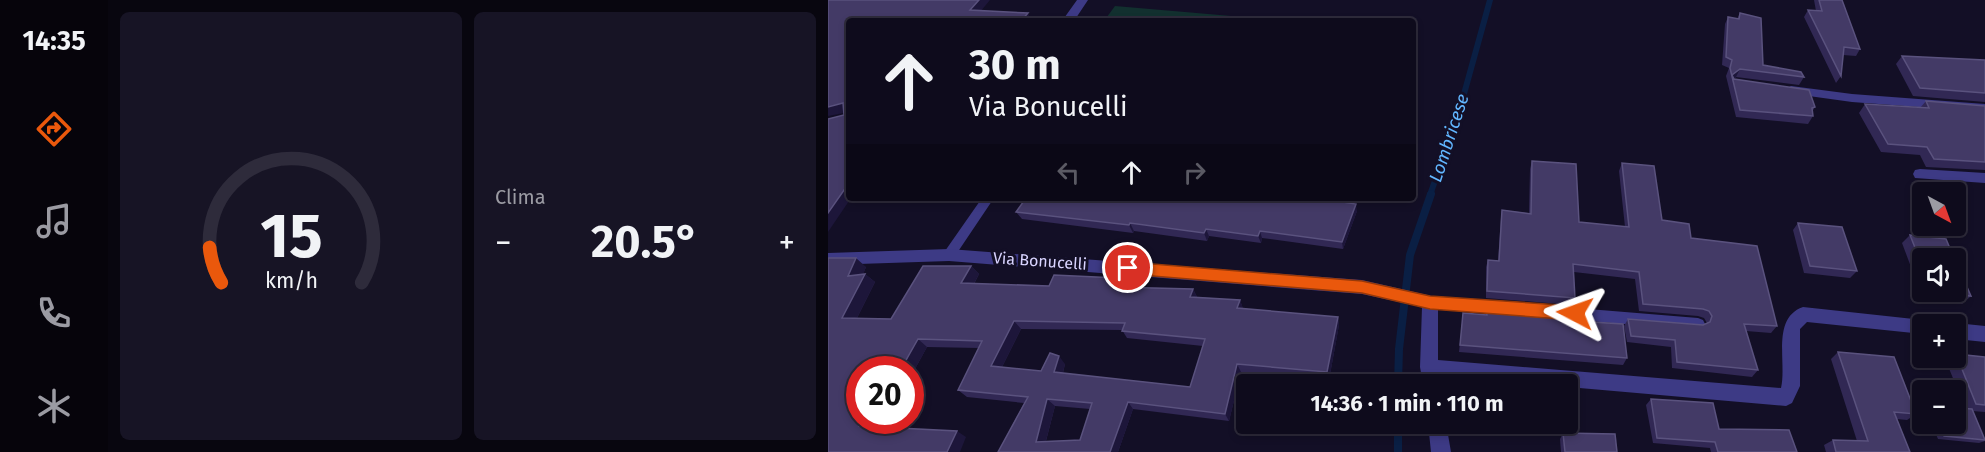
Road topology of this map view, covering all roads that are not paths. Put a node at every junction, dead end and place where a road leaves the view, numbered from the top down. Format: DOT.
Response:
graph roads {
  1 [pos="1083,0"];
  2 [pos="1070,18"];
  3 [pos="1782,89"];
  4 [pos="1985,108"];
  5 [pos="1920,174"];
  6 [pos="1985,178"];
  7 [pos="986,201"];
  8 [pos="949,255"];
  9 [pos="828,260"];
  10 [pos="1430,302"];
  11 [pos="1698,324"];
  12 [pos="1912,326"];
  13 [pos="1966,331"];
  14 [pos="1985,334"];
  15 [pos="1431,374"];
  16 [pos="1578,384"];
  17 [pos="1439,434"];
  18 [pos="1442,452"];
  1 -- 2 [label="street"];
  3 -- 4 [label="street"];
  5 -- 6 [label="street"];
  7 -- 8 [label="lane"];
  8 -- 9 [label="street, Via Bonucelli"];
  8 -- 10 [label="street, Via Bonucelli"];
  10 -- 11 [label="lane"];
  10 -- 15 [label="street"];
  12 -- 16 [label="street"];
  13 -- 14 [label="street"];
  17 -- 18 [label="street"];
}
